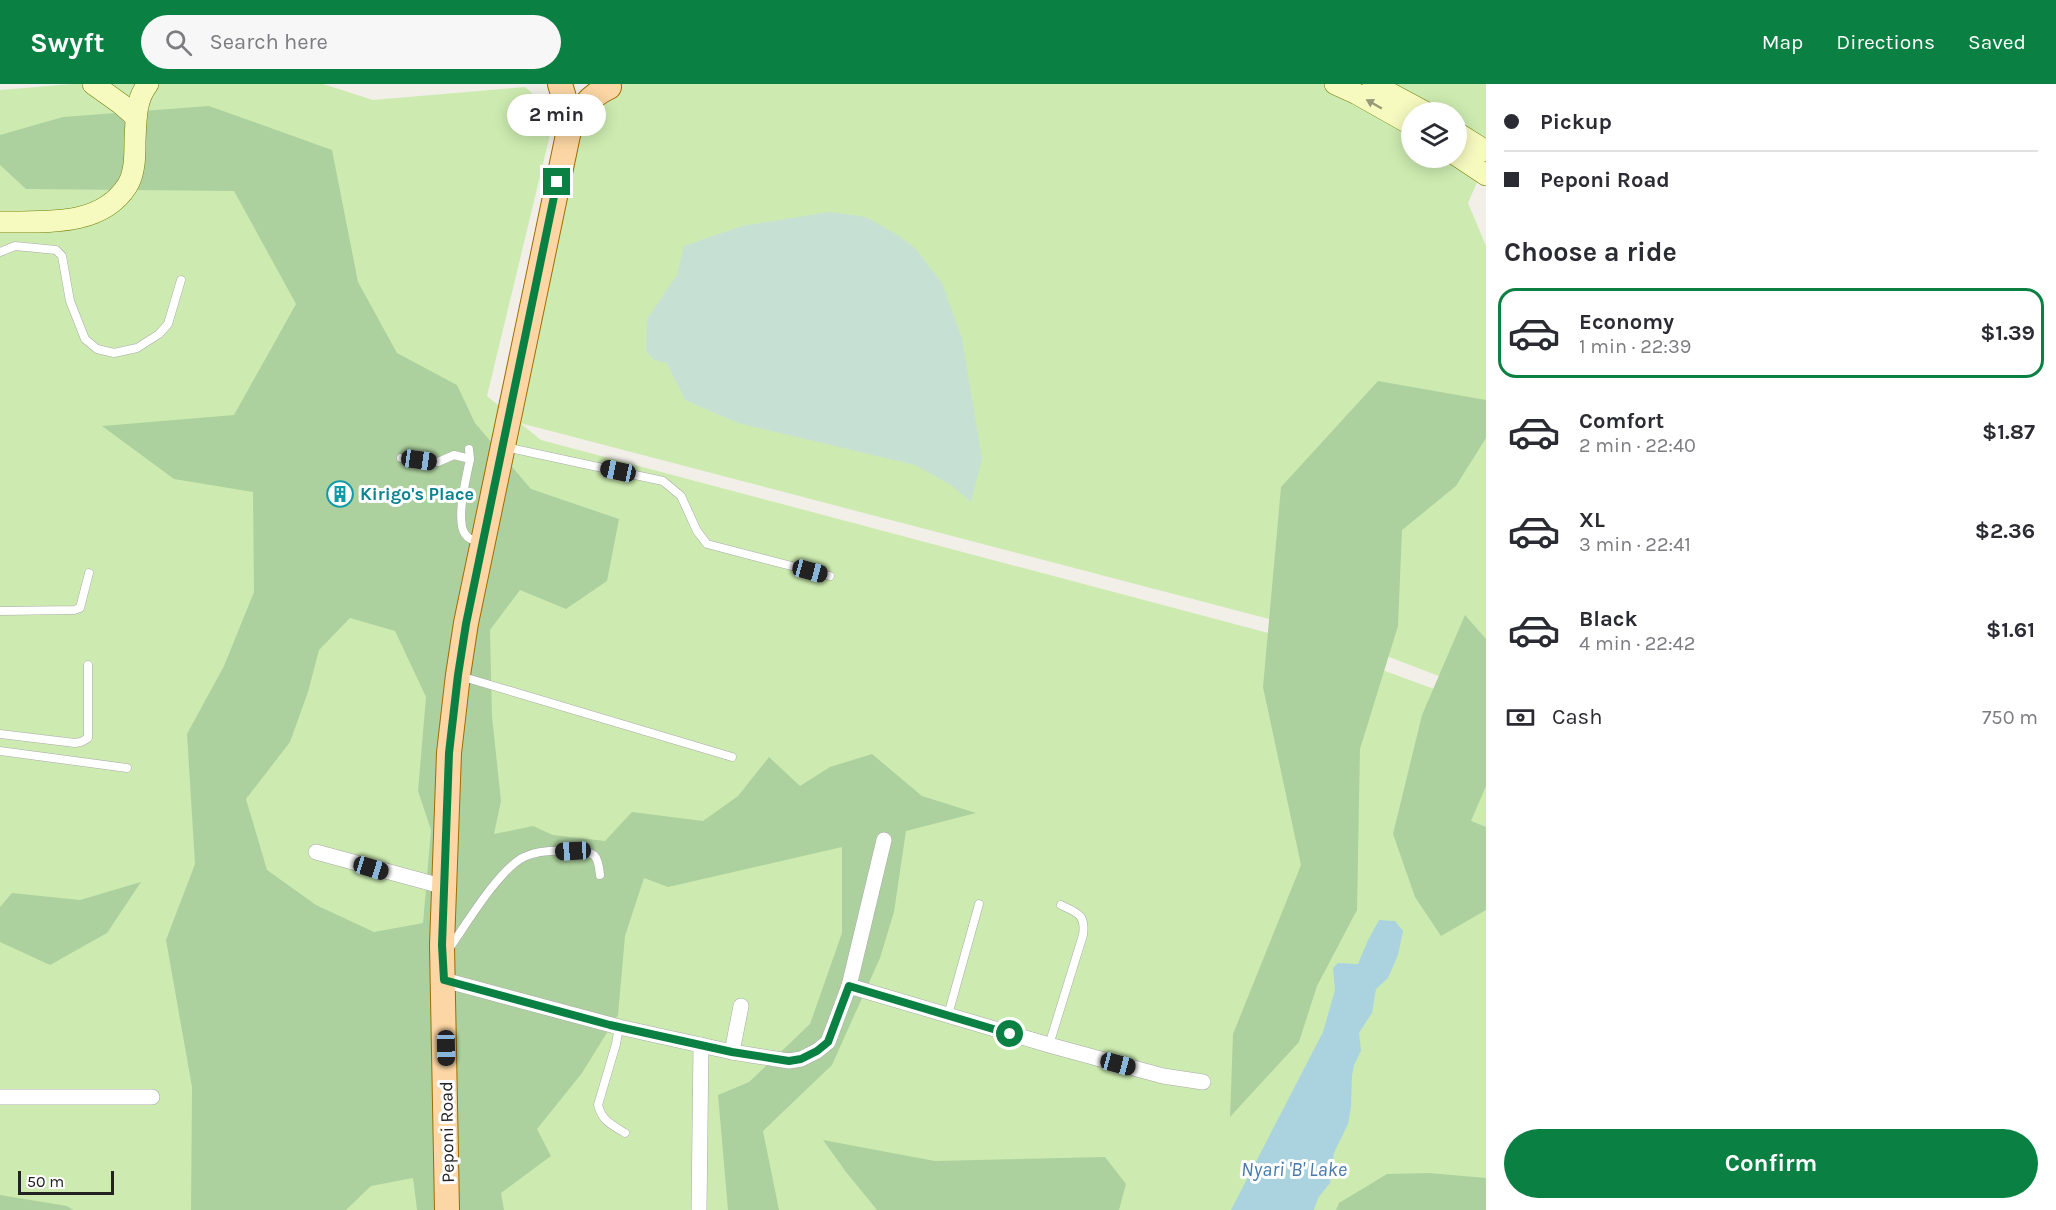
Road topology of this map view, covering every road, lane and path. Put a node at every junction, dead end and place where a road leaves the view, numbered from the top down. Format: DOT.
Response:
graph roads {
  1 [pos="93,84"];
  2 [pos="148,84"];
  3 [pos="560,84"];
  4 [pos="574,84"];
  5 [pos="1335,84"];
  6 [pos="1372,84"];
  7 [pos="612,85"];
  8 [pos="1406,102"];
  9 [pos="136,117"];
  10 [pos="1401,119"];
  11 [pos="569,130"];
  12 [pos="1467,139"];
  13 [pos="1486,151"];
  14 [pos="1467,162"];
  15 [pos="1486,175"];
  16 [pos="0,222"];
  17 [pos="0,252"];
  18 [pos="181,280"];
  19 [pos="504,447"];
  20 [pos="469,449"];
  21 [pos="401,458"];
  22 [pos="470,459"];
  23 [pos="484,542"];
  24 [pos="89,573"];
  25 [pos="830,576"];
  26 [pos="0,611"];
  27 [pos="88,665"];
  28 [pos="458,675"];
  29 [pos="0,734"];
  30 [pos="0,751"];
  31 [pos="732,757"];
  32 [pos="127,768"];
  33 [pos="884,840"];
  34 [pos="316,852"];
  35 [pos="600,875"];
  36 [pos="445,887"];
  37 [pos="979,904"];
  38 [pos="1061,905"];
  39 [pos="444,969"];
  40 [pos="849,986"];
  41 [pos="741,1006"];
  42 [pos="948,1015"];
  43 [pos="619,1027"];
  44 [pos="701,1045"];
  45 [pos="1049,1045"];
  46 [pos="732,1052"];
  47 [pos="1203,1083"];
  48 [pos="0,1097"];
  49 [pos="152,1097"];
  50 [pos="625,1133"];
  51 [pos="447,1210"];
  52 [pos="699,1210"];
  1 -- 9 [label="main road"];
  2 -- 9 [label="main road"];
  3 -- 11 [label="main road, Peponi Road"];
  4 -- 7 [label="main road"];
  10 -- 5 [label="main road, one-way"];
  6 -- 8 [label="main road"];
  7 -- 11 [label="main road, Peponi Road"];
  9 -- 16 [label="main road"];
  11 -- 19 [label="main road, Peponi Road"];
  12 -- 13 [label="main road"];
  14 -- 15 [label="main road"];
  17 -- 18 [label="lane"];
  19 -- 23 [label="main road, Peponi Road"];
  19 -- 25 [label="lane"];
  20 -- 22 [label="lane"];
  21 -- 22 [label="lane"];
  22 -- 23 [label="lane"];
  23 -- 28 [label="main road, Peponi Road"];
  24 -- 26 [label="lane"];
  27 -- 29 [label="lane"];
  28 -- 31 [label="lane"];
  28 -- 36 [label="main road, Peponi Road"];
  30 -- 32 [label="lane"];
  33 -- 40 [label="street"];
  34 -- 36 [label="street"];
  35 -- 39 [label="lane"];
  36 -- 39 [label="main road, Peponi Road"];
  37 -- 42 [label="lane"];
  38 -- 45 [label="lane"];
  39 -- 43 [label="street"];
  39 -- 51 [label="main road, Peponi Road"];
  40 -- 42 [label="street"];
  40 -- 46 [label="street"];
  41 -- 46 [label="street"];
  42 -- 45 [label="street"];
  43 -- 44 [label="street"];
  43 -- 50 [label="lane"];
  44 -- 46 [label="street"];
  44 -- 52 [label="street"];
  45 -- 47 [label="street"];
  48 -- 49 [label="street"];
}
